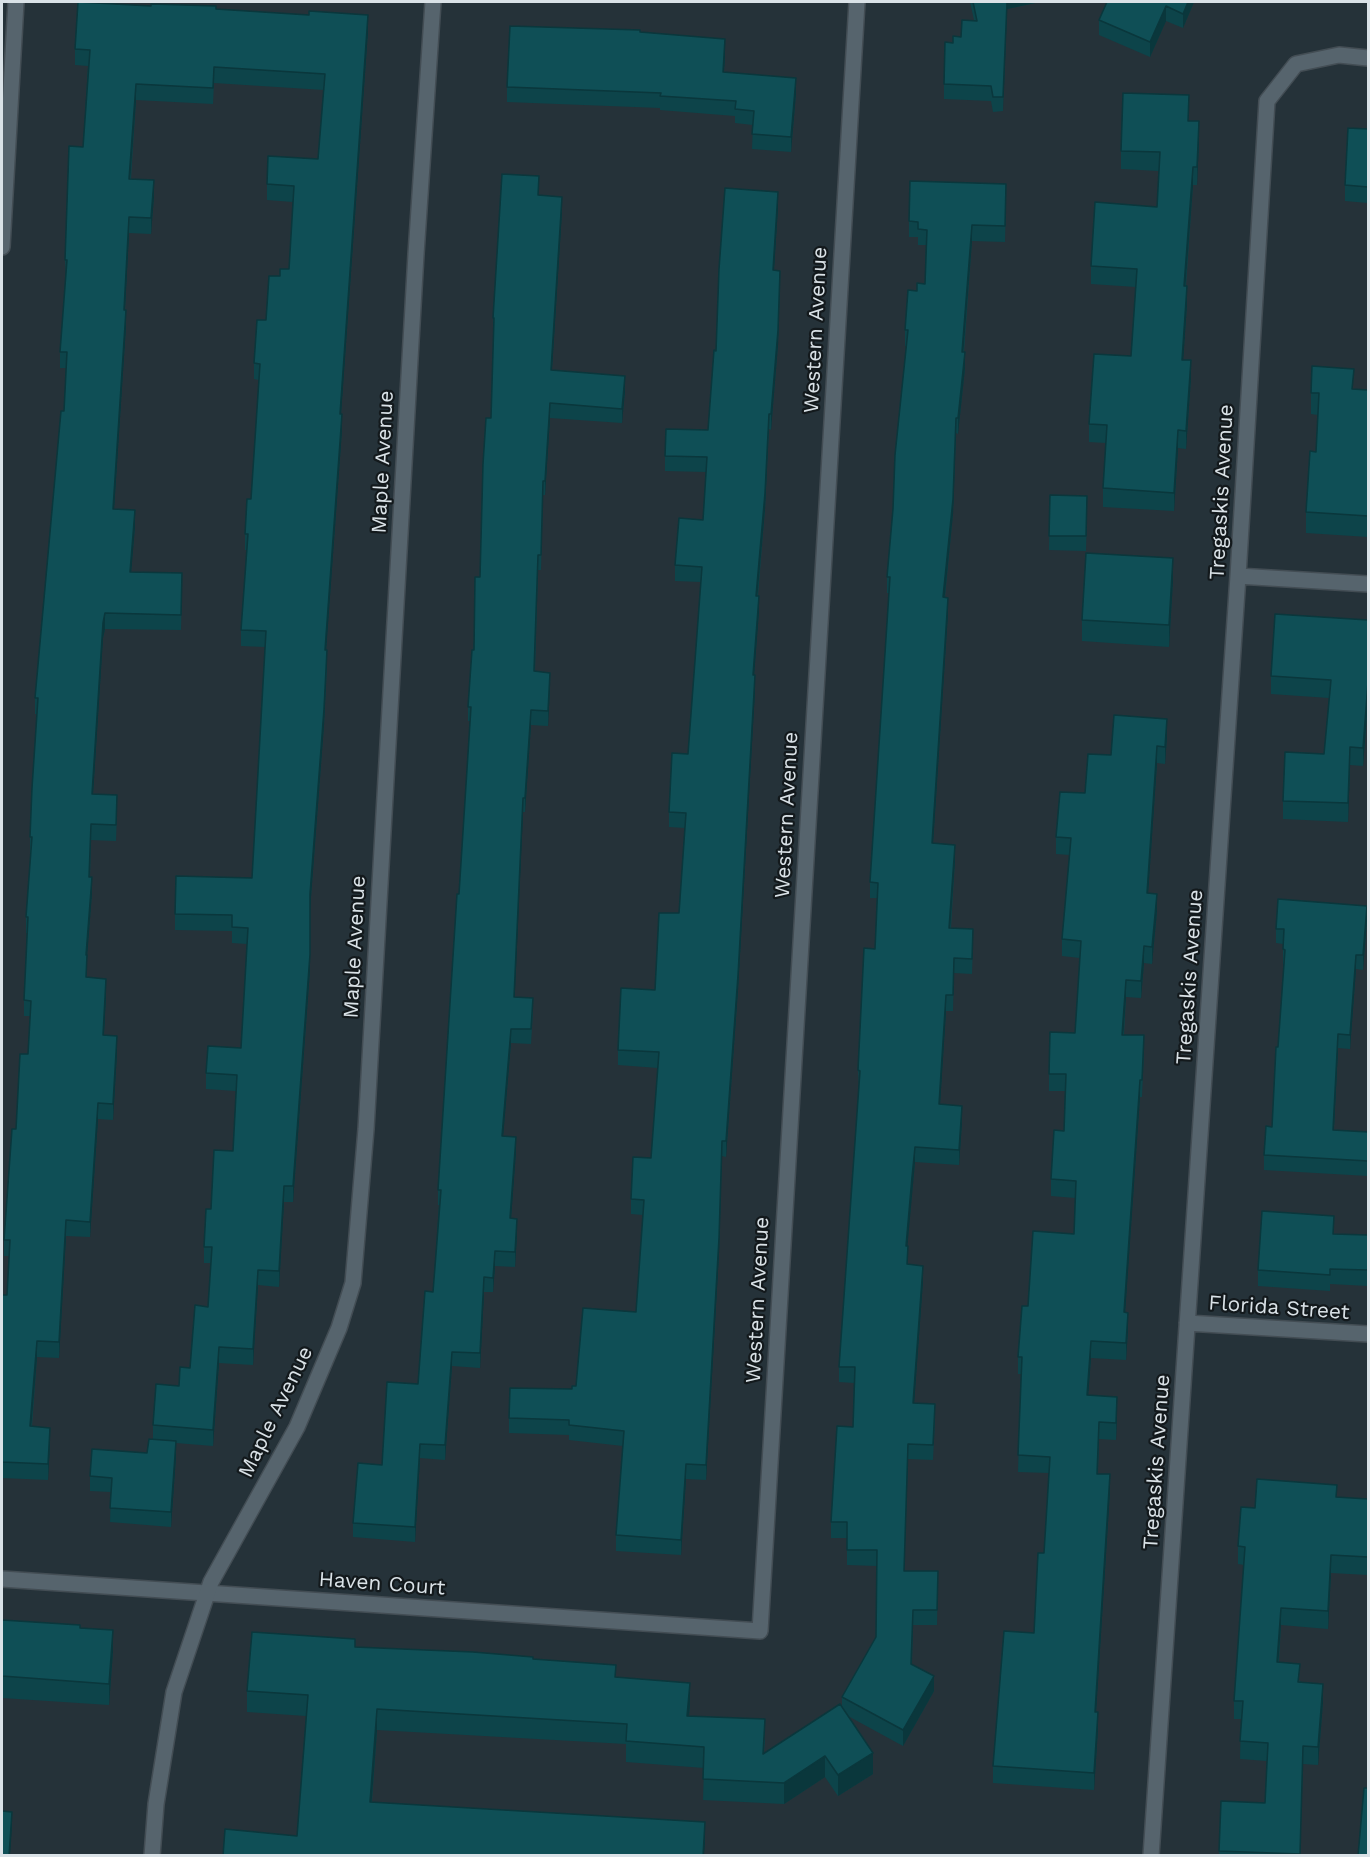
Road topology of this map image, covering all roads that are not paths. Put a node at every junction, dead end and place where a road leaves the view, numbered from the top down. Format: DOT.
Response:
graph roads {
  1 [pos="16,2"];
  2 [pos="433,2"];
  3 [pos="856,2"];
  4 [pos="1368,57"];
  5 [pos="2,247"];
  6 [pos="1238,576"];
  7 [pos="1368,584"];
  8 [pos="1188,1323"];
  9 [pos="1368,1334"];
  10 [pos="2,1579"];
  11 [pos="207,1593"];
  12 [pos="760,1631"];
  13 [pos="152,1856"];
  14 [pos="1151,1856"];
  1 -- 5 [label="street"];
  2 -- 11 [label="street, Maple Avenue"];
  3 -- 12 [label="street, Western Avenue"];
  4 -- 6 [label="street, Tregaskis Avenue"];
  6 -- 7 [label="street"];
  6 -- 8 [label="street, Tregaskis Avenue"];
  8 -- 9 [label="street, Florida Street"];
  8 -- 14 [label="street, Tregaskis Avenue"];
  10 -- 11 [label="street, Haven Court"];
  11 -- 12 [label="street, Haven Court"];
  11 -- 13 [label="street, Maple Avenue"];
}
